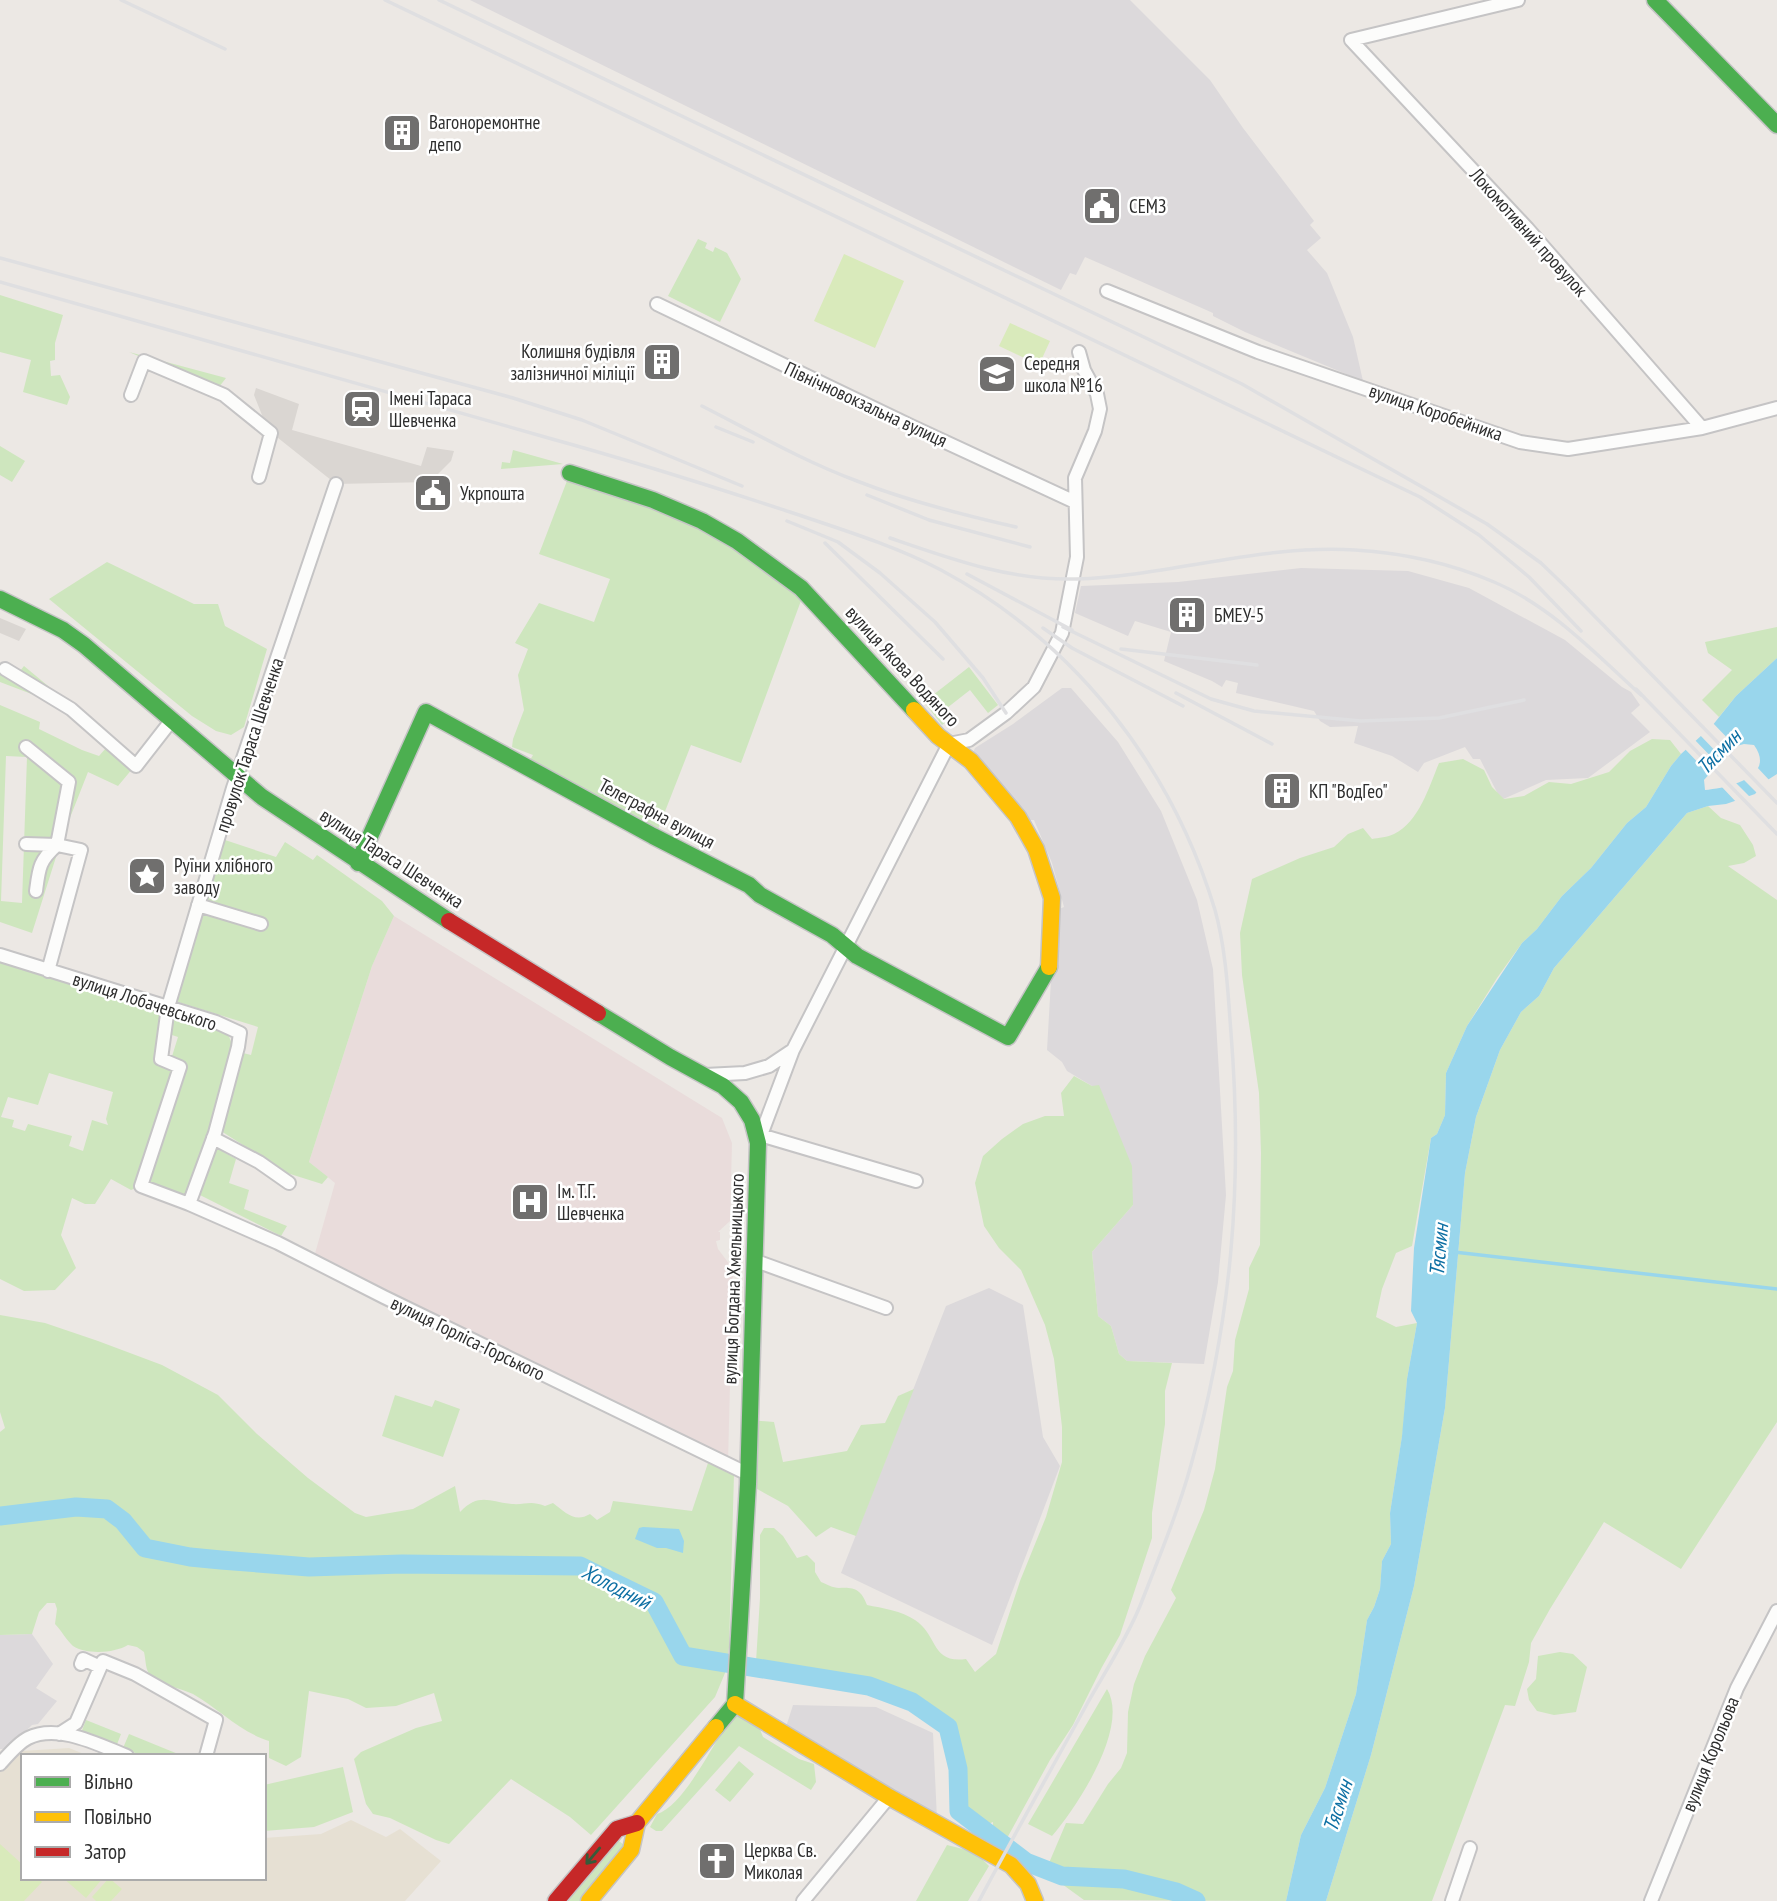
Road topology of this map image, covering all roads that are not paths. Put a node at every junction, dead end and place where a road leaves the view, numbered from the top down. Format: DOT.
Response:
graph roads {
  1 [pos="1518,0"];
  2 [pos="1655,0"];
  3 [pos="1777,125"];
  4 [pos="1107,291"];
  5 [pos="657,304"];
  6 [pos="1079,352"];
  7 [pos="131,395"];
  8 [pos="1777,408"];
  9 [pos="1702,428"];
  10 [pos="570,473"];
  11 [pos="259,477"];
  12 [pos="336,484"];
  13 [pos="1075,502"];
  14 [pos="0,599"];
  15 [pos="8,656"];
  16 [pos="171,721"];
  17 [pos="949,744"];
  18 [pos="26,747"];
  19 [pos="237,778"];
  20 [pos="26,844"];
  21 [pos="57,845"];
  22 [pos="358,863"];
  23 [pos="36,891"];
  24 [pos="198,905"];
  25 [pos="261,924"];
  26 [pos="845,946"];
  27 [pos="0,955"];
  28 [pos="48,971"];
  29 [pos="168,1007"];
  30 [pos="1008,1037"];
  31 [pos="793,1050"];
  32 [pos="705,1075"];
  33 [pos="213,1138"];
  34 [pos="759,1139"];
  35 [pos="916,1181"];
  36 [pos="289,1183"];
  37 [pos="189,1204"];
  38 [pos="756,1261"];
  39 [pos="886,1308"];
  40 [pos="748,1474"];
  41 [pos="1777,1611"];
  42 [pos="735,1704"];
  43 [pos="59,1734"];
  44 [pos="122,1754"];
  45 [pos="207,1754"];
  46 [pos="0,1764"];
  47 [pos="889,1797"];
  48 [pos="637,1824"];
  49 [pos="1470,1848"];
  50 [pos="556,1901"];
  51 [pos="589,1901"];
  52 [pos="803,1901"];
  53 [pos="1035,1901"];
  54 [pos="1452,1901"];
  55 [pos="1651,1901"];
  1 -- 9 [label="street, Локомотивний провулок"];
  2 -- 3 [label="street"];
  4 -- 9 [label="street, вулиця Коробейника"];
  5 -- 13 [label="street, Північновокзальна вулиця"];
  6 -- 13 [label="street"];
  7 -- 11 [label="street"];
  8 -- 9 [label="street, вулиця Коробейника"];
  10 -- 17 [label="street, вулиця Якова Водяного"];
  12 -- 19 [label="street, провулок Тараса Шевченка"];
  13 -- 17 [label="street"];
  14 -- 16 [label="street, вулиця Тараса Шевченка"];
  15 -- 16 [label="street"];
  16 -- 19 [label="street, вулиця Тараса Шевченка"];
  17 -- 26 [label="street, вулиця Богдана Хмельницького"];
  17 -- 30 [label="street, вулиця Якова Водяного"];
  18 -- 21 [label="street"];
  19 -- 22 [label="street, вулиця Тараса Шевченка"];
  19 -- 24 [label="street, провулок Тараса Шевченка"];
  20 -- 21 [label="street"];
  21 -- 23 [label="street"];
  21 -- 28 [label="street"];
  22 -- 26 [label="street, Телеграфна вулиця"];
  22 -- 32 [label="street, вулиця Тараса Шевченка"];
  24 -- 25 [label="street"];
  24 -- 29 [label="street, провулок Тараса Шевченка"];
  26 -- 30 [label="street, Телеграфна вулиця"];
  26 -- 31 [label="street, вулиця Богдана Хмельницького"];
  27 -- 28 [label="street, вулиця Лобачевського"];
  28 -- 29 [label="street, вулиця Лобачевського"];
  29 -- 33 [label="street, вулиця Лобачевського"];
  29 -- 37 [label="street, вулиця Горліса-Горського"];
  31 -- 32 [label="street"];
  31 -- 34 [label="street, вулиця Богдана Хмельницького"];
  32 -- 34 [label="street, вулиця Тараса Шевченка"];
  33 -- 36 [label="street"];
  33 -- 37 [label="street, вулиця Лобачевського"];
  34 -- 35 [label="street"];
  34 -- 38 [label="street, вулиця Богдана Хмельницького"];
  37 -- 40 [label="street, вулиця Горліса-Горського"];
  38 -- 39 [label="street"];
  38 -- 40 [label="street, вулиця Богдана Хмельницького"];
  40 -- 42 [label="street, вулиця Богдана Хмельницького"];
  41 -- 55 [label="street, вулиця Корольова"];
  42 -- 47 [label="street"];
  42 -- 48 [label="street"];
  43 -- 44 [label="street"];
  43 -- 45 [label="street"];
  43 -- 46 [label="street"];
  47 -- 52 [label="street"];
  47 -- 53 [label="street"];
  48 -- 50 [label="street, one-way"];
  48 -- 51 [label="street"];
  49 -- 54 [label="street"];
}
